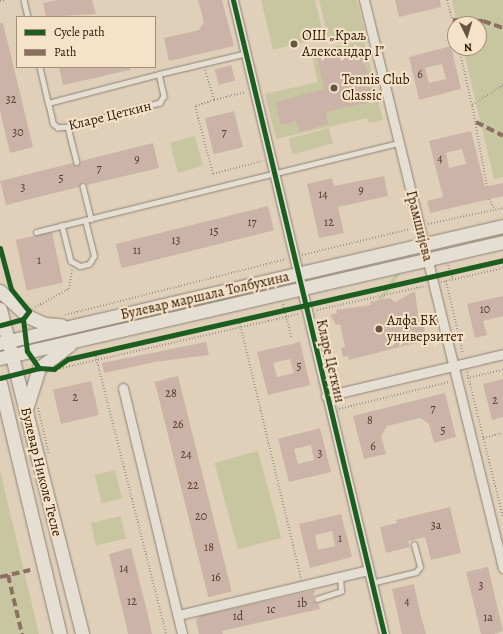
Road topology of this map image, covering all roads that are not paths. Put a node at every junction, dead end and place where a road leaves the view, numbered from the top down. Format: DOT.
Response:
graph roads {
  1 [pos="24,0"];
  2 [pos="233,0"];
  3 [pos="364,0"];
  4 [pos="28,16"];
  5 [pos="247,53"];
  6 [pos="40,68"];
  7 [pos="159,74"];
  8 [pos="48,102"];
  9 [pos="68,127"];
  10 [pos="399,143"];
  11 [pos="77,162"];
  12 [pos="275,174"];
  13 [pos="83,186"];
  14 [pos="92,219"];
  15 [pos="85,220"];
  16 [pos="62,226"];
  17 [pos="503,226"];
  18 [pos="36,232"];
  19 [pos="503,242"];
  20 [pos="424,245"];
  21 [pos="428,259"];
  22 [pos="298,275"];
  23 [pos="301,289"];
  24 [pos="0,291"];
  25 [pos="0,309"];
  26 [pos="75,326"];
  27 [pos="77,340"];
  28 [pos="4,342"];
  29 [pos="503,354"];
  30 [pos="6,356"];
  31 [pos="454,366"];
  32 [pos="0,383"];
  33 [pos="123,388"];
  34 [pos="326,396"];
  35 [pos="25,410"];
  36 [pos="414,545"];
  37 [pos="503,568"];
  38 [pos="368,570"];
  39 [pos="340,576"];
  40 [pos="371,583"];
  41 [pos="318,599"];
  42 [pos="178,615"];
  43 [pos="60,634"];
  44 [pos="82,634"];
  45 [pos="182,634"];
  46 [pos="384,634"];
  1 -- 4 [label="lane"];
  2 -- 5 [label="street, Кларе Цеткин"];
  3 -- 10 [label="street, Грамшијева"];
  5 -- 7 [label="lane, Кларе Цеткин"];
  5 -- 12 [label="street, Кларе Цеткин"];
  6 -- 8 [label="lane, Кларе Цеткин"];
  7 -- 8 [label="lane, Кларе Цеткин"];
  7 -- 9 [label="lane, Кларе Цеткин"];
  8 -- 9 [label="lane, Кларе Цеткин"];
  9 -- 11 [label="lane"];
  10 -- 12 [label="lane"];
  10 -- 20 [label="street, Грамшијева"];
  12 -- 14 [label="lane"];
  12 -- 22 [label="street, Кларе Цеткин"];
  13 -- 14 [label="lane"];
  14 -- 15 [label="lane"];
  15 -- 16 [label="lane"];
  15 -- 16 [label="lane"];
  16 -- 18 [label="lane"];
  17 -- 20 [label="street, Булевар маршала Толбухина"];
  19 -- 21 [label="street, Булевар маршала Толбухина"];
  20 -- 21 [label="street, Грамшијева"];
  20 -- 22 [label="street, Булевар маршала Толбухина"];
  21 -- 23 [label="street, Булевар маршала Толбухина"];
  21 -- 31 [label="street, Грамшијева"];
  22 -- 23 [label="street, Кларе Цеткин"];
  22 -- 26 [label="street, Булевар маршала Толбухина"];
  23 -- 27 [label="street, Булевар маршала Толбухина"];
  23 -- 34 [label="street, Кларе Цеткин"];
  24 -- 26 [label="street"];
  25 -- 28 [label="street, Булевар Николе Тесле"];
  26 -- 28 [label="street, Булевар маршала Толбухина"];
  27 -- 30 [label="street, Булевар маршала Толбухина"];
  27 -- 35 [label="street"];
  28 -- 30 [label="street, Булевар Николе Тесле"];
  29 -- 31 [label="street"];
  30 -- 35 [label="street, Булевар Николе Тесле"];
  31 -- 34 [label="street, Кларе Цеткин"];
  31 -- 37 [label="street, Грамшијева"];
  32 -- 43 [label="street, Булевар Николе Тесле"];
  33 -- 42 [label="street"];
  34 -- 38 [label="street, Кларе Цеткин"];
  35 -- 44 [label="street, Булевар Николе Тесле"];
  36 -- 40 [label="lane"];
  38 -- 39 [label="street"];
  38 -- 40 [label="street, Кларе Цеткин"];
  39 -- 41 [label="lane"];
  39 -- 42 [label="street"];
  40 -- 46 [label="street, Кларе Цеткин"];
  42 -- 45 [label="street"];
}
